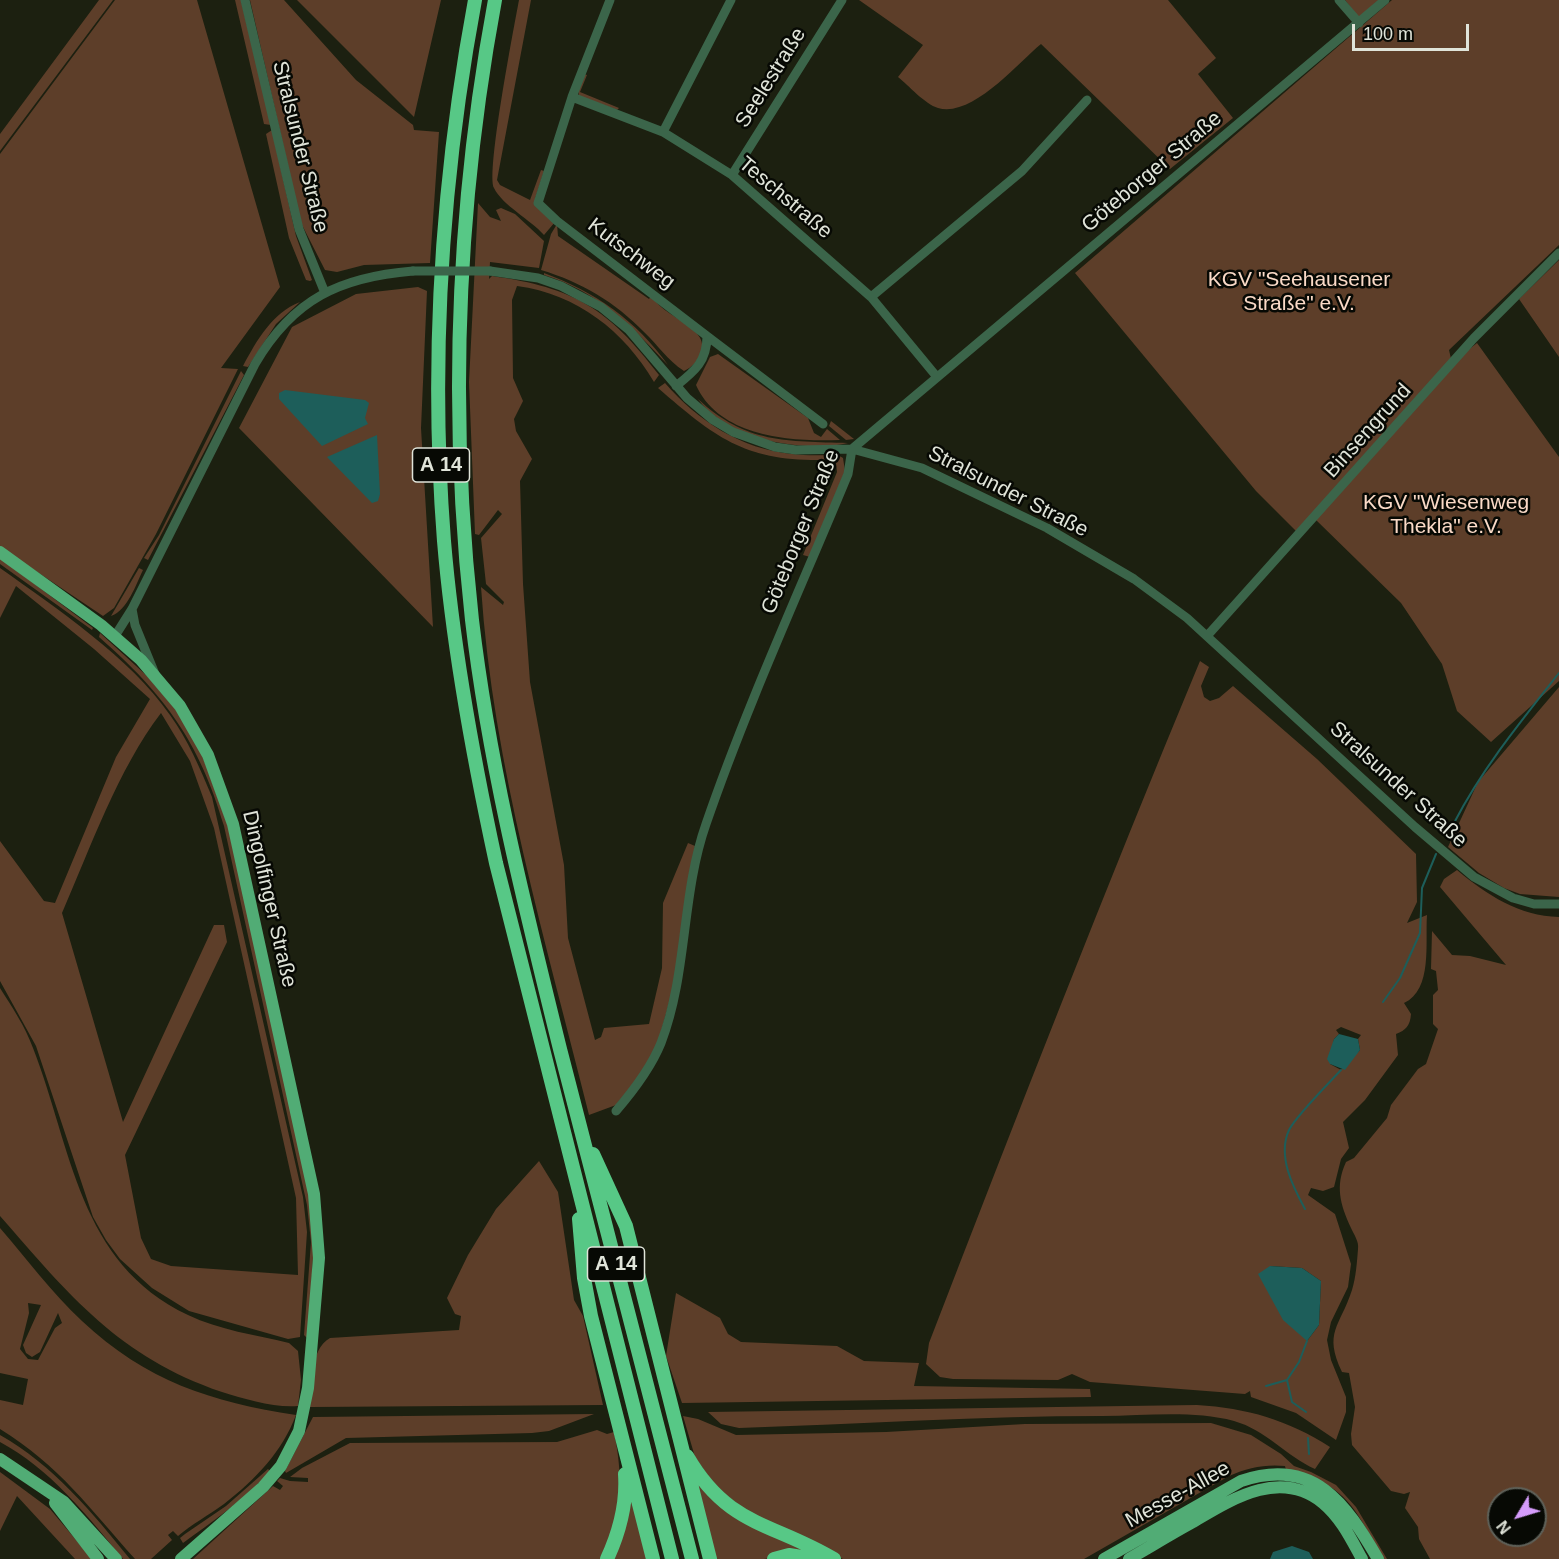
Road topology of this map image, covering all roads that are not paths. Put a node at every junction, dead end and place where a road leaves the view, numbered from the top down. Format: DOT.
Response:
graph roads {
  1 [pos="245,0"];
  2 [pos="475,0"];
  3 [pos="495,0"];
  4 [pos="610,0"];
  5 [pos="731,0"];
  6 [pos="842,0"];
  7 [pos="1340,0"];
  8 [pos="1385,0"];
  9 [pos="1359,23"];
  10 [pos="572,97"];
  11 [pos="1087,100"];
  12 [pos="663,132"];
  13 [pos="732,175"];
  14 [pos="1559,253"];
  15 [pos="325,293"];
  16 [pos="871,297"];
  17 [pos="707,336"];
  18 [pos="937,376"];
  19 [pos="676,386"];
  20 [pos="823,424"];
  21 [pos="852,449"];
  22 [pos="0,552"];
  23 [pos="132,609"];
  24 [pos="115,636"];
  25 [pos="1207,636"];
  26 [pos="156,676"];
  27 [pos="1559,904"];
  28 [pos="616,1111"];
  29 [pos="581,1131"];
  30 [pos="576,1184"];
  31 [pos="622,1442"];
  32 [pos="679,1442"];
  33 [pos="0,1459"];
  34 [pos="44,1487"];
  35 [pos="98,1559"];
  36 [pos="116,1559"];
  37 [pos="181,1559"];
  38 [pos="607,1559"];
  39 [pos="653,1559"];
  40 [pos="672,1559"];
  41 [pos="692,1559"];
  42 [pos="710,1559"];
  43 [pos="774,1559"];
  44 [pos="814,1559"];
  45 [pos="834,1559"];
  46 [pos="1104,1559"];
  47 [pos="1129,1559"];
  48 [pos="1362,1559"];
  49 [pos="1378,1559"];
  1 -- 15 [label="street, Stralsunder Straße"];
  2 -- 30 [label="highway, A 14"];
  3 -- 29 [label="highway, A 14"];
  4 -- 10 [label="street"];
  5 -- 12 [label="street"];
  6 -- 13 [label="street, Seelestraße"];
  7 -- 9 [label="street"];
  8 -- 9 [label="street, Göteborger Straße"];
  9 -- 18 [label="street, Göteborger Straße"];
  10 -- 12 [label="street, Teschstraße"];
  10 -- 17 [label="street, Kutschweg"];
  11 -- 16 [label="street"];
  12 -- 13 [label="street, Teschstraße"];
  13 -- 16 [label="street, Teschstraße"];
  14 -- 25 [label="street, Binsengrund"];
  15 -- 19 [label="street, Stralsunder Straße, bridge"];
  15 -- 23 [label="street"];
  16 -- 18 [label="street, Teschstraße"];
  17 -- 19 [label="street"];
  17 -- 20 [label="street, Kutschweg"];
  18 -- 21 [label="street, Göteborger Straße"];
  19 -- 21 [label="street, Stralsunder Straße"];
  21 -- 25 [label="street, Stralsunder Straße"];
  21 -- 28 [label="street, Göteborger Straße"];
  22 -- 24 [label="main road, Dingolfinger Straße"];
  23 -- 24 [label="street"];
  23 -- 26 [label="street"];
  24 -- 26 [label="main road, Dingolfinger Straße"];
  25 -- 27 [label="street, Stralsunder Straße"];
  26 -- 37 [label="main road, Dingolfinger Straße"];
  29 -- 32 [label="highway"];
  29 -- 41 [label="highway, A 14"];
  30 -- 31 [label="highway"];
  30 -- 40 [label="highway, A 14"];
  31 -- 38 [label="highway"];
  31 -- 39 [label="highway"];
  32 -- 42 [label="highway"];
  32 -- 45 [label="highway"];
  33 -- 34 [label="main road"];
  34 -- 35 [label="main road"];
  34 -- 36 [label="main road"];
  43 -- 44 [label="highway"];
  46 -- 49 [label="main road, Messe-Allee"];
  47 -- 48 [label="main road, Messe-Allee"];
}
